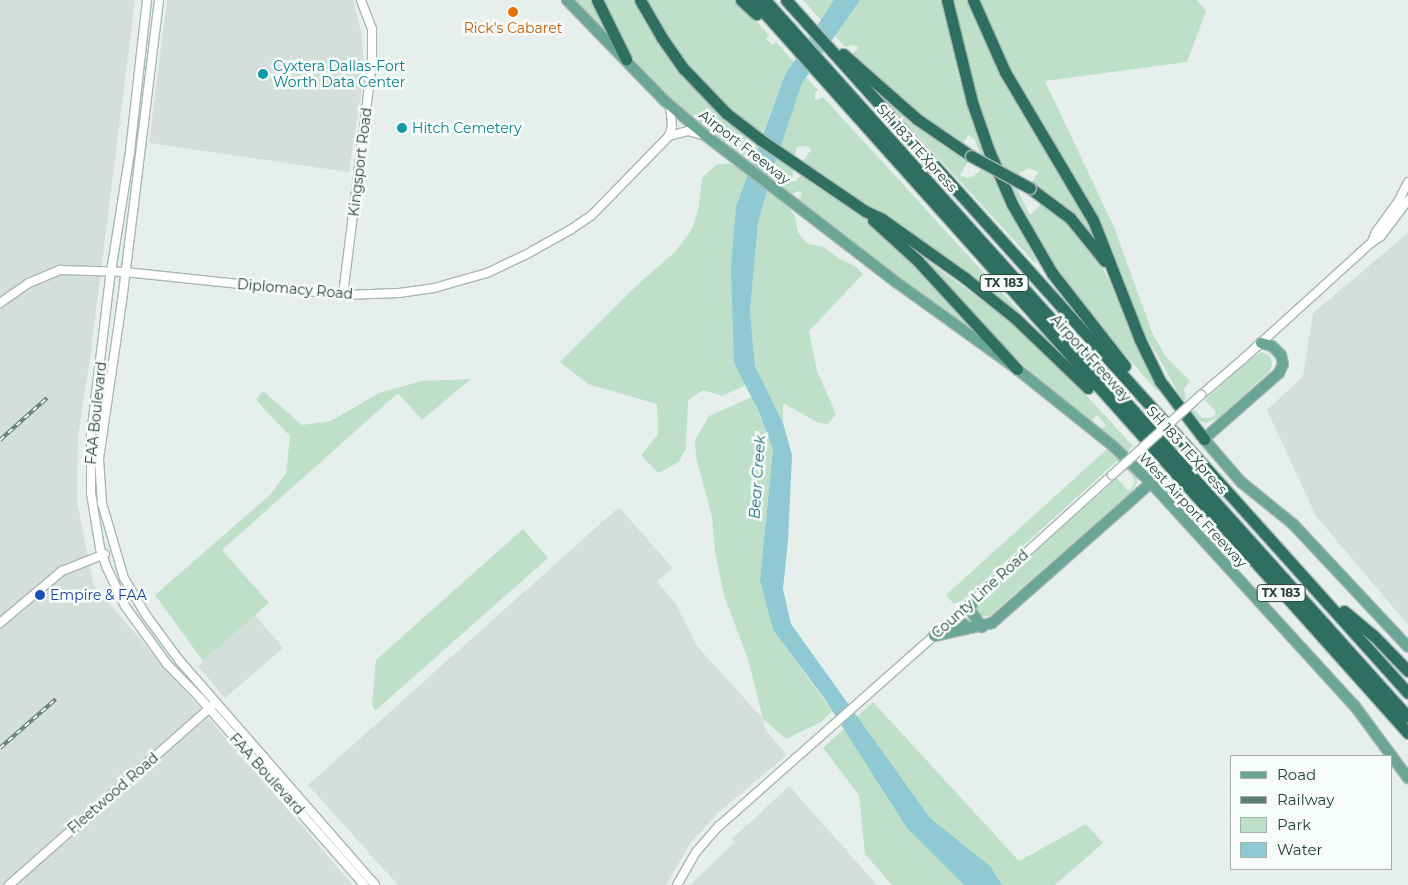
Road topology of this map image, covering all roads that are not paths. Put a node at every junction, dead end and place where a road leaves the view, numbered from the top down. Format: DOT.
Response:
graph roads {
  1 [pos="146,0"];
  2 [pos="159,0"];
  3 [pos="361,0"];
  4 [pos="567,0"];
  5 [pos="597,0"];
  6 [pos="640,0"];
  7 [pos="741,0"];
  8 [pos="753,0"];
  9 [pos="765,0"];
  10 [pos="774,0"];
  11 [pos="947,0"];
  12 [pos="972,0"];
  13 [pos="784,18"];
  14 [pos="626,59"];
  15 [pos="834,72"];
  16 [pos="139,76"];
  17 [pos="150,78"];
  18 [pos="670,106"];
  19 [pos="669,136"];
  20 [pos="705,136"];
  21 [pos="127,170"];
  22 [pos="138,172"];
  23 [pos="1408,182"];
  24 [pos="1408,200"];
  25 [pos="865,211"];
  26 [pos="1372,242"];
  27 [pos="111,270"];
  28 [pos="125,272"];
  29 [pos="1118,281"];
  30 [pos="343,295"];
  31 [pos="0,304"];
  32 [pos="1261,343"];
  33 [pos="100,366"];
  34 [pos="112,366"];
  35 [pos="1017,369"];
  36 [pos="1163,418"];
  37 [pos="1204,439"];
  38 [pos="1154,452"];
  39 [pos="89,459"];
  40 [pos="99,459"];
  41 [pos="1150,483"];
  42 [pos="114,552"];
  43 [pos="103,554"];
  44 [pos="1314,587"];
  45 [pos="974,600"];
  46 [pos="958,614"];
  47 [pos="0,623"];
  48 [pos="982,627"];
  49 [pos="158,632"];
  50 [pos="934,636"];
  51 [pos="150,641"];
  52 [pos="1408,647"];
  53 [pos="1408,672"];
  54 [pos="1408,693"];
  55 [pos="218,702"];
  56 [pos="209,709"];
  57 [pos="1408,709"];
  58 [pos="1408,717"];
  59 [pos="1408,733"];
  60 [pos="1391,755"];
  61 [pos="1393,758"];
  62 [pos="1408,778"];
  63 [pos="285,787"];
  64 [pos="365,882"];
  65 [pos="9,885"];
  66 [pos="375,885"];
  67 [pos="677,885"];
  1 -- 16 [label="street, FAA Boulevard"];
  2 -- 17 [label="street, FAA Boulevard"];
  3 -- 30 [label="street, Kingsport Road"];
  4 -- 14 [label="main road, Airport Freeway"];
  5 -- 14 [label="highway"];
  6 -- 25 [label="highway"];
  7 -- 13 [label="highway"];
  8 -- 13 [label="highway, Airport Freeway / TX 183"];
  9 -- 13 [label="highway, SH 183 TEXpress"];
  10 -- 13 [label="highway, SH 183 TEXpress"];
  11 -- 36 [label="highway"];
  12 -- 29 [label="highway"];
  13 -- 15 [label="highway"];
  13 -- 15 [label="highway, SH 183 TEXpress"];
  13 -- 15 [label="highway, Airport Freeway / TX 183"];
  14 -- 18 [label="main road, Airport Freeway"];
  15 -- 29 [label="highway, bridge"];
  15 -- 36 [label="highway, Airport Freeway / TX 183"];
  15 -- 38 [label="highway, Airport Freeway / TX 183"];
  15 -- 57 [label="highway, SH 183 TEXpress"];
  15 -- 58 [label="highway, SH 183 TEXpress"];
  16 -- 17 [label="street"];
  16 -- 21 [label="street, FAA Boulevard"];
  17 -- 22 [label="street, FAA Boulevard"];
  18 -- 19 [label="street"];
  18 -- 20 [label="main road, Airport Freeway"];
  19 -- 20 [label="street"];
  19 -- 30 [label="street, Diplomacy Road"];
  20 -- 35 [label="main road, Airport Freeway"];
  21 -- 22 [label="street"];
  21 -- 27 [label="street, FAA Boulevard"];
  22 -- 28 [label="street, FAA Boulevard"];
  23 -- 26 [label="street"];
  24 -- 26 [label="street, County Line Road"];
  25 -- 35 [label="highway"];
  25 -- 38 [label="highway"];
  26 -- 32 [label="street, County Line Road"];
  27 -- 28 [label="street, Diplomacy Road"];
  27 -- 31 [label="street, Diplomacy Road"];
  27 -- 33 [label="street, FAA Boulevard"];
  28 -- 30 [label="street, Diplomacy Road"];
  28 -- 34 [label="street, FAA Boulevard"];
  29 -- 37 [label="highway"];
  32 -- 37 [label="main road"];
  32 -- 45 [label="street, County Line Road, bridge"];
  33 -- 34 [label="street"];
  33 -- 39 [label="street, FAA Boulevard"];
  34 -- 40 [label="street, FAA Boulevard"];
  35 -- 41 [label="main road, West Airport Freeway"];
  36 -- 44 [label="highway, Airport Freeway / TX 183"];
  37 -- 52 [label="main road"];
  38 -- 59 [label="highway, Airport Freeway / TX 183"];
  39 -- 40 [label="street"];
  39 -- 43 [label="street, FAA Boulevard"];
  40 -- 42 [label="street, FAA Boulevard"];
  41 -- 48 [label="main road"];
  41 -- 60 [label="main road, West Airport Freeway"];
  42 -- 43 [label="street"];
  42 -- 49 [label="street, FAA Boulevard"];
  43 -- 47 [label="street"];
  43 -- 51 [label="street, FAA Boulevard"];
  44 -- 53 [label="highway"];
  44 -- 54 [label="highway, Airport Freeway / TX 183"];
  45 -- 46 [label="street, County Line Road"];
  45 -- 48 [label="main road"];
  46 -- 48 [label="main road"];
  46 -- 50 [label="street, County Line Road"];
  48 -- 50 [label="main road"];
  49 -- 51 [label="street"];
  49 -- 55 [label="street, FAA Boulevard"];
  50 -- 67 [label="street, County Line Road"];
  51 -- 56 [label="street, FAA Boulevard"];
  55 -- 56 [label="street, Fleetwood Road"];
  55 -- 63 [label="street, FAA Boulevard"];
  56 -- 63 [label="street, FAA Boulevard"];
  56 -- 65 [label="street, Fleetwood Road"];
  61 -- 62 [label="main road, West Airport Freeway"];
  63 -- 64 [label="street, FAA Boulevard"];
  64 -- 66 [label="street, FAA Boulevard"];
}
